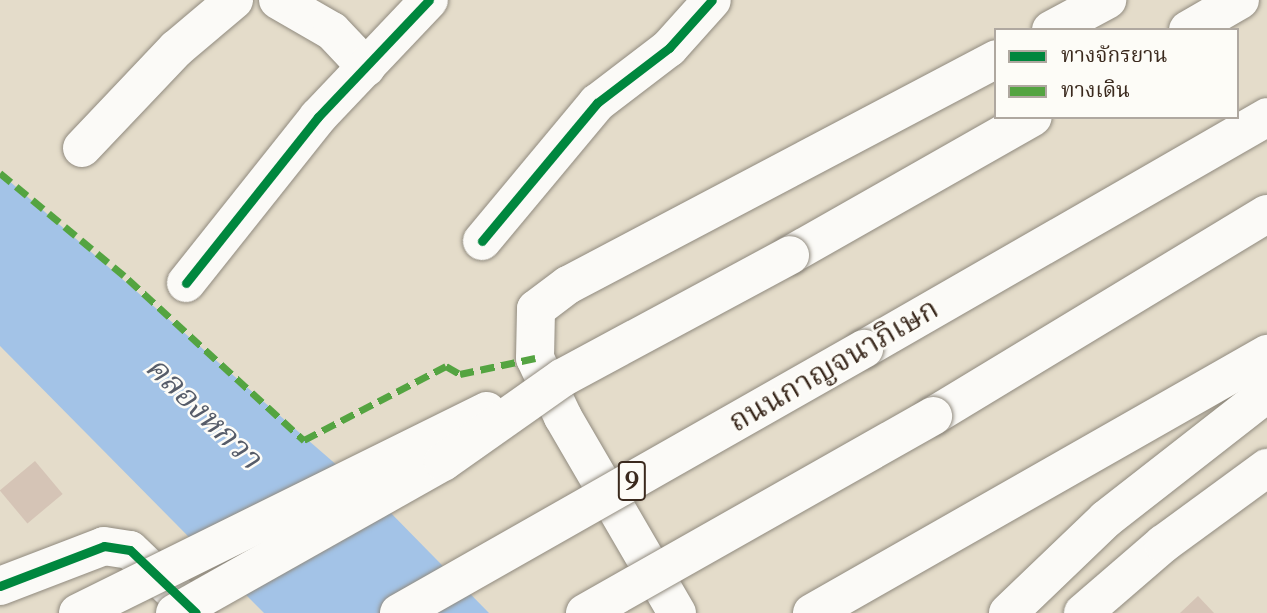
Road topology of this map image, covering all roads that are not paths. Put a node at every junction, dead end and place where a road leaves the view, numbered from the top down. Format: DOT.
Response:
graph roads {
  1 [pos="234,0"];
  2 [pos="278,0"];
  3 [pos="429,0"];
  4 [pos="712,0"];
  5 [pos="1107,0"];
  6 [pos="1240,0"];
  7 [pos="1055,28"];
  8 [pos="1191,28"];
  9 [pos="994,60"];
  10 [pos="366,67"];
  11 [pos="1267,117"];
  12 [pos="1029,119"];
  13 [pos="82,148"];
  14 [pos="1267,214"];
  15 [pos="482,241"];
  16 [pos="186,283"];
  17 [pos="1267,354"];
  18 [pos="562,378"];
  19 [pos="1267,393"];
  20 [pos="1267,468"];
  21 [pos="0,586"];
  22 [pos="78,613"];
  23 [pos="175,613"];
  24 [pos="197,613"];
  25 [pos="399,613"];
  26 [pos="585,613"];
  27 [pos="677,613"];
  28 [pos="812,613"];
  29 [pos="1008,613"];
  30 [pos="1083,613"];
  1 -- 13 [label="main road"];
  2 -- 10 [label="main road"];
  3 -- 10 [label="main road"];
  4 -- 15 [label="main road"];
  5 -- 7 [label="main road"];
  6 -- 8 [label="main road"];
  9 -- 27 [label="main road"];
  10 -- 16 [label="main road"];
  11 -- 25 [label="main road, ถนนกาญจนาภิเษก / 9, bridge"];
  12 -- 18 [label="main road, bridge"];
  14 -- 26 [label="main road, bridge"];
  17 -- 28 [label="main road"];
  18 -- 22 [label="main road, bridge"];
  18 -- 23 [label="main road, bridge"];
  19 -- 29 [label="main road"];
  20 -- 30 [label="main road"];
  21 -- 24 [label="main road"];
}
